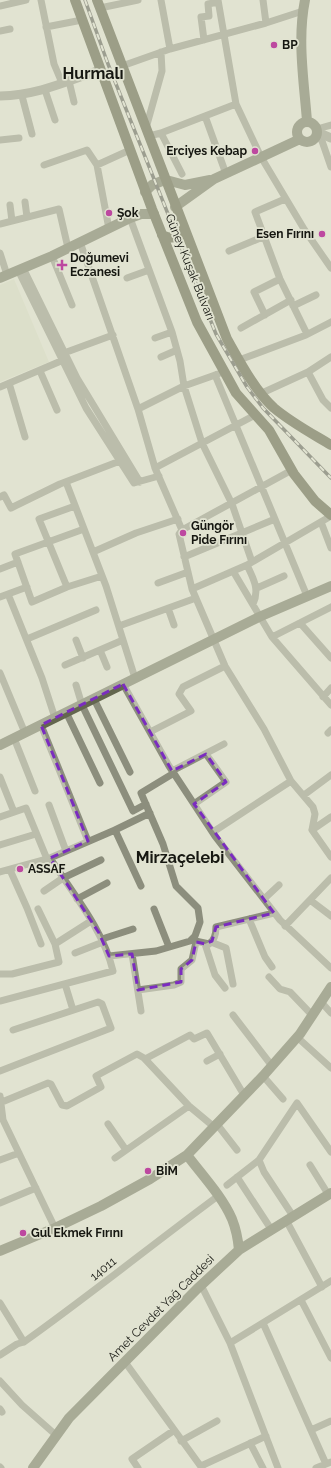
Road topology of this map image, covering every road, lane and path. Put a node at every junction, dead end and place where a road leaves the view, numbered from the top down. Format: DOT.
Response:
graph roads {
  1 [pos="26,0"];
  2 [pos="41,0"];
  3 [pos="74,0"];
  4 [pos="138,0"];
  5 [pos="161,0"];
  6 [pos="263,0"];
  7 [pos="305,0"];
  8 [pos="218,1"];
  9 [pos="99,4"];
  10 [pos="0,6"];
  11 [pos="303,11"];
  12 [pos="82,20"];
  13 [pos="266,23"];
  14 [pos="46,27"];
  15 [pos="10,30"];
  16 [pos="0,31"];
  17 [pos="224,35"];
  18 [pos="204,40"];
  19 [pos="170,48"];
  20 [pos="162,52"];
  21 [pos="122,66"];
  22 [pos="100,70"];
  23 [pos="65,82"];
  24 [pos="45,90"];
  25 [pos="0,96"];
  26 [pos="22,96"];
  27 [pos="74,102"];
  28 [pos="236,104"];
  29 [pos="205,116"];
  30 [pos="55,120"];
  31 [pos="307,122"];
  32 [pos="331,125"];
  33 [pos="147,132"];
  34 [pos="317,132"];
  35 [pos="161,133"];
  36 [pos="32,134"];
  37 [pos="19,138"];
  38 [pos="331,138"];
  39 [pos="300,139"];
  40 [pos="0,140"];
  41 [pos="130,150"];
  42 [pos="261,157"];
  43 [pos="44,164"];
  44 [pos="97,164"];
  45 [pos="331,167"];
  46 [pos="182,174"];
  47 [pos="226,174"];
  48 [pos="214,179"];
  49 [pos="166,181"];
  50 [pos="146,192"];
  51 [pos="285,199"];
  52 [pos="25,202"];
  53 [pos="10,205"];
  54 [pos="175,207"];
  55 [pos="152,209"];
  56 [pos="27,217"];
  57 [pos="130,218"];
  58 [pos="12,221"];
  59 [pos="0,224"];
  60 [pos="109,229"];
  61 [pos="184,231"];
  62 [pos="162,235"];
  63 [pos="265,236"];
  64 [pos="80,242"];
  65 [pos="68,248"];
  66 [pos="229,251"];
  67 [pos="0,253"];
  68 [pos="52,256"];
  69 [pos="331,268"];
  70 [pos="20,269"];
  71 [pos="149,270"];
  72 [pos="4,276"];
  73 [pos="127,278"];
  74 [pos="280,279"];
  75 [pos="316,295"];
  76 [pos="292,303"];
  77 [pos="72,305"];
  78 [pos="265,315"];
  79 [pos="331,322"];
  80 [pos="241,328"];
  81 [pos="172,332"];
  82 [pos="307,334"];
  83 [pos="113,335"];
  84 [pos="155,338"];
  85 [pos="177,350"];
  86 [pos="64,353"];
  87 [pos="161,357"];
  88 [pos="331,357"];
  89 [pos="239,360"];
  90 [pos="61,361"];
  91 [pos="40,371"];
  92 [pos="308,372"];
  93 [pos="219,373"];
  94 [pos="9,383"];
  95 [pos="184,386"];
  96 [pos="0,387"];
  97 [pos="262,393"];
  98 [pos="331,408"];
  99 [pos="138,409"];
  100 [pos="57,410"];
  101 [pos="255,414"];
  102 [pos="234,426"];
  103 [pos="24,437"];
  104 [pos="202,443"];
  105 [pos="331,445"];
  106 [pos="120,461"];
  107 [pos="154,468"];
  108 [pos="292,470"];
  109 [pos="159,476"];
  110 [pos="66,482"];
  111 [pos="140,482"];
  112 [pos="260,487"];
  113 [pos="0,497"];
  114 [pos="232,504"];
  115 [pos="75,506"];
  116 [pos="331,516"];
  117 [pos="178,519"];
  118 [pos="275,519"];
  119 [pos="321,522"];
  120 [pos="84,529"];
  121 [pos="182,530"];
  122 [pos="242,532"];
  123 [pos="48,542"];
  124 [pos="285,542"];
  125 [pos="331,548"];
  126 [pos="93,552"];
  127 [pos="184,557"];
  128 [pos="18,562"];
  129 [pos="250,563"];
  130 [pos="0,569"];
  131 [pos="188,572"];
  132 [pos="233,572"];
  133 [pos="102,576"];
  134 [pos="284,576"];
  135 [pos="158,582"];
  136 [pos="331,586"];
  137 [pos="27,587"];
  138 [pos="68,587"];
  139 [pos="256,588"];
  140 [pos="192,589"];
  141 [pos="8,594"];
  142 [pos="307,596"];
  143 [pos="0,597"];
  144 [pos="196,598"];
  145 [pos="252,604"];
  146 [pos="331,607"];
  147 [pos="168,608"];
  148 [pos="96,610"];
  149 [pos="259,617"];
  150 [pos="300,623"];
  151 [pos="174,625"];
  152 [pos="119,626"];
  153 [pos="272,637"];
  154 [pos="27,639"];
  155 [pos="214,639"];
  156 [pos="76,640"];
  157 [pos="123,640"];
  158 [pos="100,650"];
  159 [pos="83,658"];
  160 [pos="331,658"];
  161 [pos="65,665"];
  162 [pos="225,666"];
  163 [pos="107,667"];
  164 [pos="0,673"];
  165 [pos="135,678"];
  166 [pos="123,684"];
  167 [pos="76,685"];
  168 [pos="331,688"];
  169 [pos="324,697"];
  170 [pos="94,699"];
  171 [pos="82,705"];
  172 [pos="331,705"];
  173 [pos="66,712"];
  174 [pos="55,718"];
  175 [pos="41,724"];
  176 [pos="150,732"];
  177 [pos="25,733"];
  178 [pos="14,738"];
  179 [pos="0,744"];
  180 [pos="224,744"];
  181 [pos="206,754"];
  182 [pos="130,772"];
  183 [pos="173,772"];
  184 [pos="331,776"];
  185 [pos="0,777"];
  186 [pos="291,781"];
  187 [pos="100,783"];
  188 [pos="34,791"];
  189 [pos="304,796"];
  190 [pos="146,804"];
  191 [pos="194,804"];
  192 [pos="50,806"];
  193 [pos="14,812"];
  194 [pos="150,813"];
  195 [pos="0,817"];
  196 [pos="331,817"];
  197 [pos="115,830"];
  198 [pos="312,830"];
  199 [pos="213,832"];
  200 [pos="36,834"];
  201 [pos="88,841"];
  202 [pos="0,845"];
  203 [pos="66,851"];
  204 [pos="331,857"];
  205 [pos="48,858"];
  206 [pos="100,860"];
  207 [pos="10,870"];
  208 [pos="0,872"];
  209 [pos="63,878"];
  210 [pos="331,878"];
  211 [pos="107,883"];
  212 [pos="279,885"];
  213 [pos="141,886"];
  214 [pos="44,891"];
  215 [pos="76,899"];
  216 [pos="264,899"];
  217 [pos="310,900"];
  218 [pos="38,909"];
  219 [pos="154,909"];
  220 [pos="274,913"];
  221 [pos="331,916"];
  222 [pos="249,919"];
  223 [pos="92,921"];
  224 [pos="285,926"];
  225 [pos="133,930"];
  226 [pos="103,941"];
  227 [pos="194,941"];
  228 [pos="208,943"];
  229 [pos="41,944"];
  230 [pos="55,944"];
  231 [pos="169,947"];
  232 [pos="75,953"];
  233 [pos="132,954"];
  234 [pos="109,956"];
  235 [pos="272,968"];
  236 [pos="331,968"];
  237 [pos="0,974"];
  238 [pos="269,977"];
  239 [pos="65,984"];
  240 [pos="233,984"];
  241 [pos="331,987"];
  242 [pos="225,988"];
  243 [pos="138,990"];
  244 [pos="0,1000"];
  245 [pos="321,1002"];
  246 [pos="74,1010"];
  247 [pos="141,1011"];
  248 [pos="331,1013"];
  249 [pos="233,1015"];
  250 [pos="312,1015"];
  251 [pos="13,1030"];
  252 [pos="297,1036"];
  253 [pos="220,1054"];
  254 [pos="145,1059"];
  255 [pos="208,1061"];
  256 [pos="272,1066"];
  257 [pos="331,1068"];
  258 [pos="0,1071"];
  259 [pos="263,1076"];
  260 [pos="244,1095"];
  261 [pos="1,1099"];
  262 [pos="283,1099"];
  263 [pos="189,1106"];
  264 [pos="2,1120"];
  265 [pos="108,1124"];
  266 [pos="214,1125"];
  267 [pos="126,1150"];
  268 [pos="237,1150"];
  269 [pos="331,1152"];
  270 [pos="19,1153"];
  271 [pos="187,1155"];
  272 [pos="115,1158"];
  273 [pos="0,1160"];
  274 [pos="259,1160"];
  275 [pos="310,1164"];
  276 [pos="237,1177"];
  277 [pos="227,1185"];
  278 [pos="36,1188"];
  279 [pos="330,1194"];
  280 [pos="218,1196"];
  281 [pos="0,1203"];
  282 [pos="290,1218"];
  283 [pos="55,1228"];
  284 [pos="271,1230"];
  285 [pos="239,1250"];
  286 [pos="0,1251"];
  287 [pos="331,1281"];
  288 [pos="201,1285"];
  289 [pos="322,1286"];
  290 [pos="301,1300"];
  291 [pos="0,1303"];
  292 [pos="263,1323"];
  293 [pos="24,1342"];
  294 [pos="230,1343"];
  295 [pos="0,1355"];
  296 [pos="331,1358"];
  297 [pos="125,1362"];
  298 [pos="0,1381"];
  299 [pos="217,1421"];
  300 [pos="331,1421"];
  301 [pos="311,1430"];
  302 [pos="173,1431"];
  303 [pos="57,1436"];
  304 [pos="266,1436"];
  305 [pos="181,1441"];
  306 [pos="250,1443"];
  307 [pos="329,1463"];
  308 [pos="201,1467"];
  309 [pos="33,1468"];
  310 [pos="138,1468"];
  311 [pos="263,1468"];
  312 [pos="278,1468"];
  313 [pos="316,1468"];
  1 -- 10 [label="street"];
  2 -- 14 [label="street"];
  3 -- 12 [label="main road, Güney Kuşak Bulvarı"];
  4 -- 9 [label="street"];
  5 -- 19 [label="street"];
  6 -- 13 [label="street"];
  7 -- 11 [label="main road"];
  8 -- 17 [label="street"];
  8 -- 18 [label="street"];
  9 -- 21 [label="main road, Güney Kuşak Bulvarı"];
  11 -- 13 [label="street"];
  11 -- 31 [label="main road"];
  12 -- 14 [label="street"];
  12 -- 22 [label="main road, Güney Kuşak Bulvarı"];
  13 -- 17 [label="street"];
  14 -- 23 [label="street"];
  15 -- 16 [label="street"];
  17 -- 18 [label="street"];
  17 -- 28 [label="street"];
  18 -- 19 [label="street"];
  19 -- 20 [label="street"];
  20 -- 21 [label="street"];
  20 -- 33 [label="street"];
  21 -- 33 [label="main road, Güney Kuşak Bulvarı"];
  22 -- 23 [label="street"];
  22 -- 41 [label="main road, Güney Kuşak Bulvarı"];
  23 -- 24 [label="street"];
  23 -- 27 [label="street"];
  24 -- 26 [label="street"];
  24 -- 30 [label="street"];
  25 -- 26 [label="street"];
  26 -- 36 [label="street"];
  28 -- 29 [label="street"];
  28 -- 42 [label="street"];
  29 -- 35 [label="street"];
  29 -- 47 [label="street"];
  31 -- 34 [label="main road"];
  31 -- 39 [label="main road"];
  32 -- 34 [label="street"];
  33 -- 35 [label="street"];
  33 -- 49 [label="main road, Güney Kuşak Bulvarı"];
  34 -- 38 [label="street"];
  34 -- 39 [label="main road"];
  34 -- 45 [label="street"];
  35 -- 46 [label="street"];
  37 -- 40 [label="street"];
  39 -- 42 [label="main road"];
  41 -- 44 [label="street"];
  41 -- 50 [label="main road, Güney Kuşak Bulvarı"];
  42 -- 47 [label="main road"];
  42 -- 51 [label="street"];
  43 -- 44 [label="street"];
  44 -- 60 [label="street"];
  47 -- 48 [label="main road"];
  48 -- 49 [label="main road"];
  48 -- 54 [label="main road"];
  49 -- 50 [label="main road"];
  49 -- 54 [label="main road, Güney Kuşak Bulvarı"];
  50 -- 55 [label="main road, Güney Kuşak Bulvarı"];
  51 -- 63 [label="street"];
  51 -- 69 [label="street"];
  52 -- 56 [label="street"];
  53 -- 58 [label="street"];
  54 -- 61 [label="main road, Güney Kuşak Bulvarı"];
  55 -- 57 [label="main road"];
  55 -- 62 [label="main road, Güney Kuşak Bulvarı"];
  56 -- 58 [label="street"];
  56 -- 65 [label="street"];
  57 -- 60 [label="main road"];
  57 -- 71 [label="street"];
  58 -- 59 [label="street"];
  60 -- 64 [label="main road"];
  61 -- 62 [label="main road"];
  61 -- 89 [label="main road, Güney Kuşak Bulvarı"];
  62 -- 93 [label="main road, Güney Kuşak Bulvarı"];
  63 -- 66 [label="street"];
  63 -- 74 [label="street"];
  64 -- 65 [label="main road"];
  64 -- 83 [label="street"];
  65 -- 68 [label="main road"];
  67 -- 72 [label="street"];
  68 -- 70 [label="main road"];
  68 -- 77 [label="street"];
  70 -- 72 [label="main road"];
  70 -- 86 [label="street"];
  70 -- 90 [label="street"];
  71 -- 73 [label="street"];
  71 -- 81 [label="street"];
  74 -- 76 [label="street"];
  74 -- 78 [label="street"];
  75 -- 76 [label="street"];
  76 -- 78 [label="street"];
  76 -- 82 [label="street"];
  78 -- 80 [label="street"];
  79 -- 82 [label="street"];
  81 -- 84 [label="street"];
  81 -- 85 [label="street"];
  82 -- 89 [label="street"];
  83 -- 86 [label="street"];
  83 -- 99 [label="street"];
  85 -- 87 [label="street"];
  85 -- 95 [label="street"];
  86 -- 111 [label="street"];
  88 -- 92 [label="street"];
  89 -- 97 [label="main road, Güney Kuşak Bulvarı"];
  90 -- 91 [label="street"];
  90 -- 106 [label="street"];
  91 -- 94 [label="street"];
  91 -- 100 [label="street"];
  92 -- 97 [label="street"];
  92 -- 98 [label="street"];
  93 -- 95 [label="street"];
  93 -- 101 [label="main road, Güney Kuşak Bulvarı"];
  93 -- 102 [label="street"];
  94 -- 96 [label="street"];
  94 -- 103 [label="street"];
  95 -- 99 [label="street"];
  95 -- 104 [label="street"];
  97 -- 105 [label="main road, Güney Kuşak Bulvarı"];
  99 -- 107 [label="street"];
  101 -- 102 [label="street"];
  101 -- 108 [label="main road, Güney Kuşak Bulvarı"];
  102 -- 104 [label="street"];
  102 -- 112 [label="street"];
  104 -- 107 [label="street"];
  104 -- 114 [label="street"];
  106 -- 110 [label="street"];
  106 -- 111 [label="street"];
  107 -- 109 [label="street"];
  108 -- 112 [label="street"];
  108 -- 116 [label="main road, Güney Kuşak Bulvarı"];
  109 -- 111 [label="street"];
  109 -- 117 [label="street"];
  110 -- 113 [label="street"];
  110 -- 115 [label="street"];
  112 -- 114 [label="street"];
  112 -- 118 [label="street"];
  114 -- 121 [label="street"];
  114 -- 122 [label="street"];
  115 -- 120 [label="street"];
  115 -- 123 [label="street"];
  116 -- 119 [label="street"];
  117 -- 121 [label="street"];
  117 -- 126 [label="street"];
  118 -- 122 [label="street"];
  118 -- 124 [label="street"];
  119 -- 124 [label="street"];
  119 -- 125 [label="street"];
  120 -- 123 [label="street"];
  120 -- 126 [label="street"];
  121 -- 127 [label="street"];
  122 -- 127 [label="street"];
  122 -- 129 [label="street"];
  123 -- 128 [label="street"];
  123 -- 138 [label="street"];
  124 -- 129 [label="street"];
  124 -- 142 [label="street"];
  126 -- 133 [label="street"];
  127 -- 131 [label="street"];
  128 -- 130 [label="street"];
  128 -- 137 [label="street"];
  129 -- 132 [label="street"];
  129 -- 139 [label="street"];
  131 -- 135 [label="street"];
  131 -- 140 [label="street"];
  132 -- 140 [label="street"];
  132 -- 145 [label="street"];
  133 -- 138 [label="street"];
  133 -- 152 [label="street"];
  134 -- 139 [label="street"];
  136 -- 142 [label="main road"];
  137 -- 138 [label="street"];
  137 -- 141 [label="street"];
  139 -- 145 [label="street"];
  140 -- 144 [label="street"];
  141 -- 143 [label="street"];
  141 -- 154 [label="street"];
  142 -- 149 [label="main road"];
  144 -- 147 [label="street"];
  144 -- 155 [label="street"];
  145 -- 149 [label="street"];
  146 -- 150 [label="street"];
  147 -- 151 [label="street"];
  147 -- 152 [label="street"];
  148 -- 154 [label="street"];
  149 -- 153 [label="street"];
  149 -- 155 [label="main road"];
  150 -- 153 [label="street"];
  150 -- 160 [label="street"];
  152 -- 157 [label="street"];
  153 -- 169 [label="street"];
  154 -- 174 [label="street"];
  155 -- 162 [label="street"];
  155 -- 165 [label="main road"];
  156 -- 159 [label="street"];
  157 -- 158 [label="street"];
  157 -- 165 [label="street"];
  158 -- 159 [label="street"];
  158 -- 163 [label="street"];
  159 -- 161 [label="street"];
  162 -- 176 [label="street"];
  162 -- 186 [label="street"];
  164 -- 177 [label="street"];
  165 -- 166 [label="main road"];
  166 -- 170 [label="main road"];
  166 -- 176 [label="street"];
  167 -- 171 [label="street"];
  168 -- 169 [label="street"];
  169 -- 172 [label="street"];
  170 -- 171 [label="main road"];
  170 -- 182 [label="street"];
  171 -- 173 [label="main road"];
  171 -- 190 [label="street"];
  173 -- 174 [label="main road"];
  173 -- 187 [label="street"];
  174 -- 175 [label="main road"];
  175 -- 177 [label="main road"];
  175 -- 201 [label="street"];
  176 -- 183 [label="street"];
  177 -- 178 [label="main road"];
  178 -- 179 [label="main road"];
  178 -- 188 [label="street"];
  180 -- 181 [label="street"];
  181 -- 183 [label="street"];
  181 -- 191 [label="street"];
  183 -- 190 [label="street"];
  183 -- 191 [label="street"];
  184 -- 189 [label="street"];
  185 -- 193 [label="street"];
  186 -- 189 [label="street"];
  186 -- 199 [label="street"];
  189 -- 198 [label="street"];
  190 -- 194 [label="street"];
  191 -- 199 [label="street"];
  192 -- 203 [label="street"];
  193 -- 195 [label="street"];
  193 -- 200 [label="street"];
  194 -- 197 [label="street"];
  194 -- 227 [label="street"];
  196 -- 198 [label="street"];
  197 -- 201 [label="street"];
  197 -- 213 [label="street"];
  198 -- 204 [label="street"];
  199 -- 216 [label="street"];
  200 -- 202 [label="street"];
  200 -- 205 [label="street"];
  201 -- 203 [label="street"];
  203 -- 205 [label="street"];
  205 -- 207 [label="street"];
  205 -- 209 [label="street"];
  206 -- 209 [label="street"];
  207 -- 208 [label="street"];
  207 -- 229 [label="street"];
  209 -- 214 [label="street"];
  209 -- 215 [label="street"];
  210 -- 217 [label="street"];
  211 -- 215 [label="street"];
  212 -- 216 [label="street"];
  215 -- 223 [label="street"];
  216 -- 220 [label="street"];
  217 -- 221 [label="street"];
  217 -- 224 [label="street"];
  218 -- 230 [label="street"];
  219 -- 231 [label="street"];
  220 -- 222 [label="street"];
  220 -- 224 [label="street"];
  222 -- 228 [label="street"];
  222 -- 235 [label="street"];
  223 -- 226 [label="street"];
  223 -- 230 [label="street"];
  224 -- 236 [label="street"];
  225 -- 226 [label="street"];
  226 -- 232 [label="street"];
  226 -- 234 [label="street"];
  227 -- 228 [label="street"];
  227 -- 231 [label="street"];
  227 -- 243 [label="street"];
  228 -- 240 [label="street"];
  228 -- 242 [label="street"];
  230 -- 237 [label="street"];
  231 -- 233 [label="street"];
  233 -- 234 [label="street"];
  233 -- 243 [label="street"];
  234 -- 239 [label="street"];
  238 -- 250 [label="street"];
  239 -- 244 [label="street"];
  239 -- 246 [label="street"];
  241 -- 245 [label="main road"];
  243 -- 247 [label="street"];
  245 -- 248 [label="street"];
  245 -- 250 [label="main road"];
  246 -- 251 [label="street"];
  246 -- 258 [label="street"];
  249 -- 256 [label="street"];
  250 -- 252 [label="main road"];
  252 -- 256 [label="main road"];
  252 -- 257 [label="street"];
  253 -- 254 [label="street"];
  253 -- 255 [label="street"];
  253 -- 260 [label="street"];
  254 -- 261 [label="street"];
  254 -- 263 [label="street"];
  256 -- 259 [label="main road"];
  259 -- 260 [label="main road"];
  259 -- 262 [label="street"];
  260 -- 266 [label="main road"];
  261 -- 264 [label="street"];
  263 -- 266 [label="street"];
  263 -- 267 [label="street"];
  264 -- 270 [label="street"];
  265 -- 267 [label="street"];
  266 -- 268 [label="street"];
  266 -- 271 [label="main road"];
  267 -- 272 [label="street"];
  269 -- 274 [label="street"];
  270 -- 273 [label="street"];
  270 -- 278 [label="street"];
  271 -- 280 [label="main road"];
  271 -- 283 [label="main road"];
  274 -- 276 [label="street"];
  274 -- 282 [label="street"];
  275 -- 279 [label="street"];
  276 -- 277 [label="street"];
  276 -- 284 [label="street"];
  278 -- 281 [label="street"];
  278 -- 283 [label="street"];
  279 -- 282 [label="main road, Amet Cevdet Yağ Caddesi"];
  280 -- 285 [label="main road"];
  280 -- 293 [label="street, 14011"];
  282 -- 284 [label="main road, Amet Cevdet Yağ Caddesi"];
  282 -- 289 [label="street"];
  283 -- 286 [label="main road"];
  284 -- 285 [label="main road, Amet Cevdet Yağ Caddesi"];
  285 -- 288 [label="main road, Amet Cevdet Yağ Caddesi"];
  287 -- 289 [label="street"];
  288 -- 294 [label="street"];
  288 -- 297 [label="main road, Amet Cevdet Yağ Caddesi"];
  289 -- 290 [label="street"];
  290 -- 292 [label="street"];
  290 -- 296 [label="street"];
  291 -- 293 [label="street"];
  292 -- 294 [label="street"];
  292 -- 301 [label="street"];
  293 -- 295 [label="street, 14011"];
  294 -- 304 [label="street"];
  297 -- 302 [label="street"];
  297 -- 303 [label="main road, Amet Cevdet Yağ Caddesi"];
  298 -- 303 [label="street"];
  299 -- 305 [label="street"];
  300 -- 301 [label="street"];
  301 -- 307 [label="street"];
  302 -- 305 [label="street"];
  302 -- 310 [label="street"];
  303 -- 309 [label="main road, Amet Cevdet Yağ Caddesi"];
  304 -- 306 [label="street"];
  304 -- 312 [label="street"];
  305 -- 308 [label="street"];
  306 -- 308 [label="street"];
  306 -- 311 [label="street"];
  307 -- 313 [label="street"];
}
